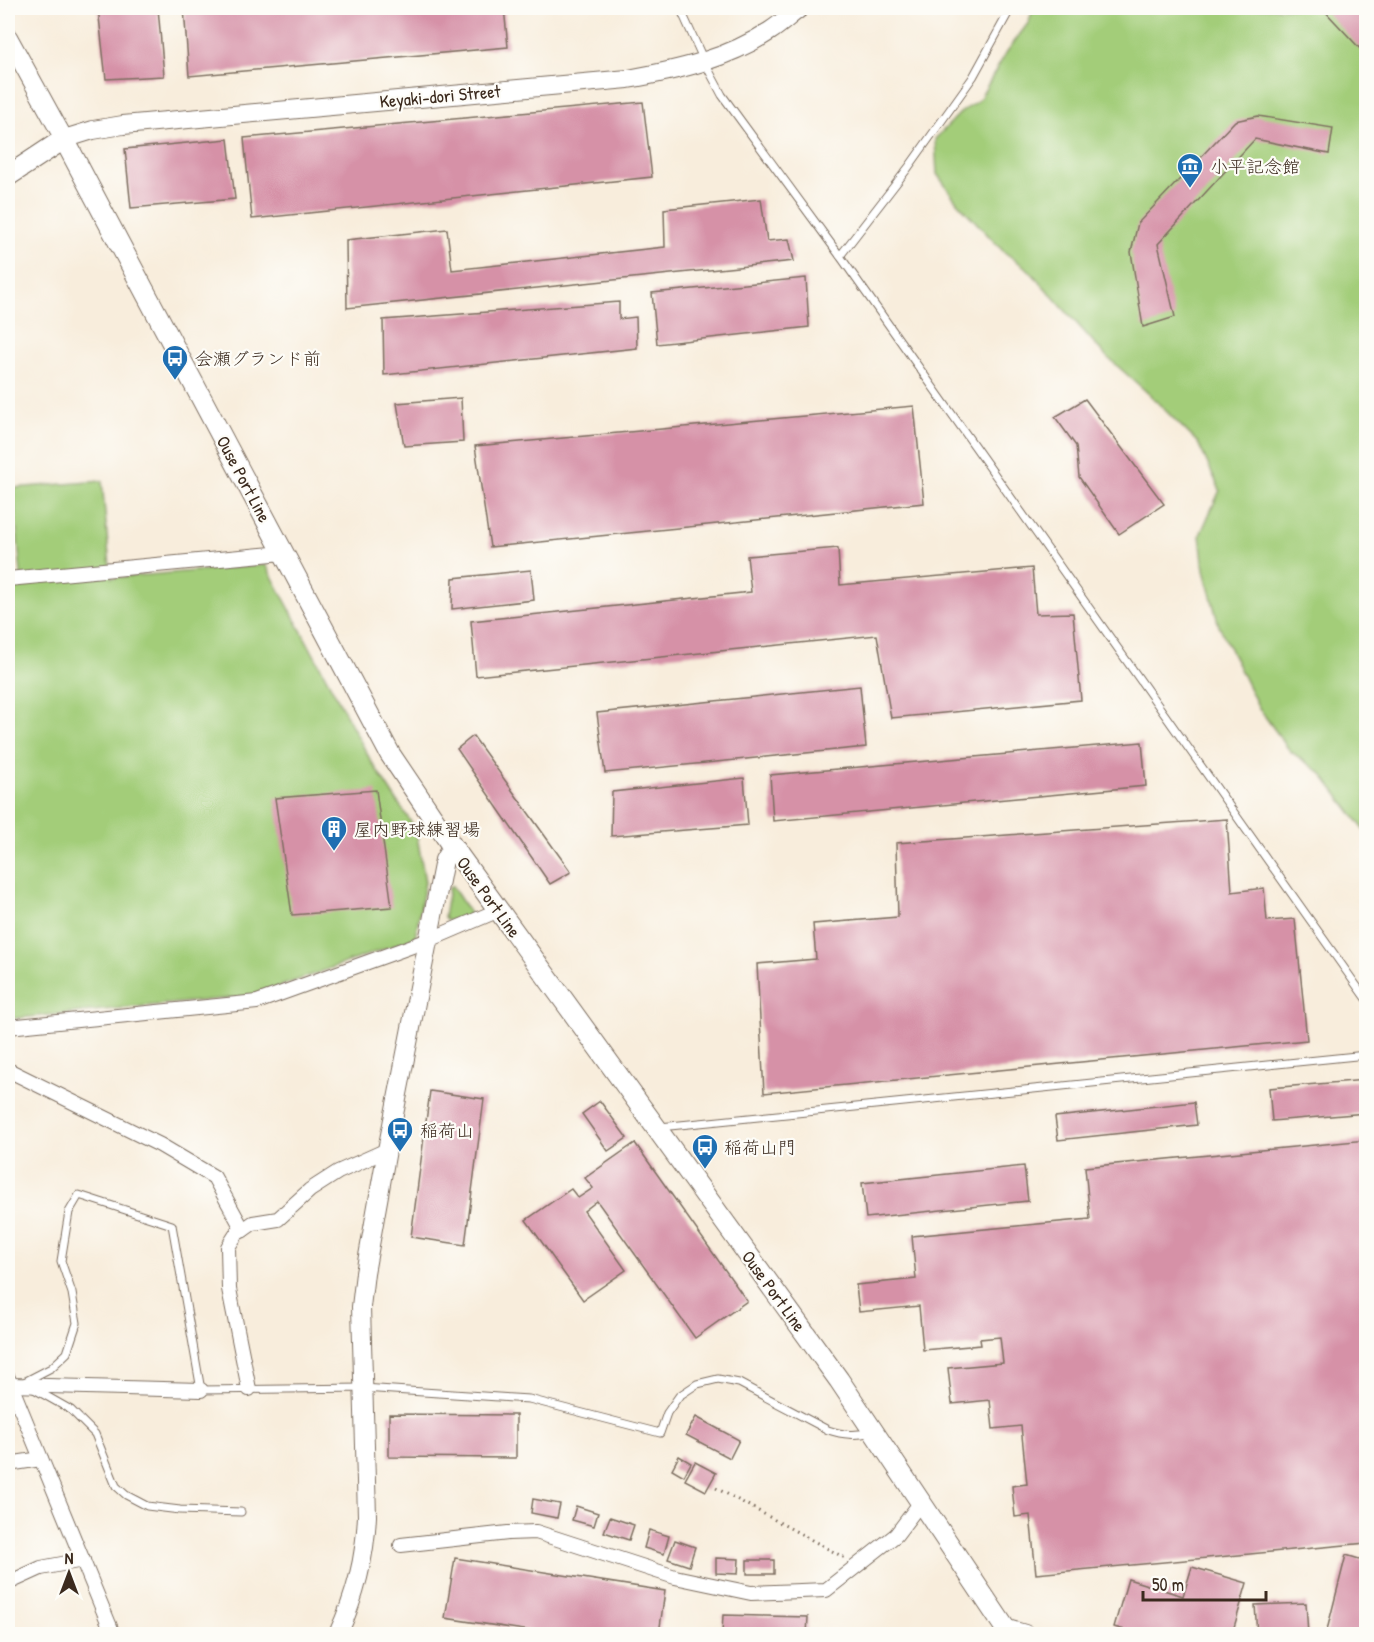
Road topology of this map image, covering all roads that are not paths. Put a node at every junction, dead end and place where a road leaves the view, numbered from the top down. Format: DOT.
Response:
graph roads {
  1 [pos="680,8"];
  2 [pos="800,8"];
  3 [pos="1011,8"];
  4 [pos="8,38"];
  5 [pos="705,63"];
  6 [pos="64,139"];
  7 [pos="8,176"];
  8 [pos="840,256"];
  9 [pos="283,553"];
  10 [pos="8,579"];
  11 [pos="452,846"];
  12 [pos="499,910"];
  13 [pos="429,940"];
  14 [pos="1366,999"];
  15 [pos="8,1027"];
  16 [pos="1366,1055"];
  17 [pos="8,1070"];
  18 [pos="655,1127"];
  19 [pos="387,1150"];
  20 [pos="243,1230"];
  21 [pos="9,1382"];
  22 [pos="29,1386"];
  23 [pos="363,1388"];
  24 [pos="249,1389"];
  25 [pos="201,1390"];
  26 [pos="874,1432"];
  27 [pos="41,1459"];
  28 [pos="8,1464"];
  29 [pos="921,1502"];
  30 [pos="241,1512"];
  31 [pos="401,1545"];
  32 [pos="83,1560"];
  33 [pos="8,1583"];
  34 [pos="1006,1631"];
  35 [pos="113,1635"];
  36 [pos="338,1635"];
  37 [pos="1025,1635"];
  1 -- 5 [label="lane"];
  2 -- 5 [label="street, Keyaki-dori Street"];
  3 -- 8 [label="lane"];
  4 -- 6 [label="street"];
  5 -- 6 [label="street, Keyaki-dori Street"];
  5 -- 8 [label="lane"];
  6 -- 7 [label="main road"];
  6 -- 9 [label="main road, Ouse Port Line"];
  8 -- 14 [label="lane"];
  9 -- 10 [label="street"];
  9 -- 11 [label="main road, Ouse Port Line"];
  11 -- 12 [label="main road, Ouse Port Line"];
  11 -- 13 [label="street"];
  12 -- 13 [label="street"];
  12 -- 18 [label="main road, Ouse Port Line"];
  13 -- 15 [label="street"];
  13 -- 19 [label="street"];
  16 -- 18 [label="lane"];
  17 -- 20 [label="street"];
  18 -- 26 [label="main road, Ouse Port Line"];
  19 -- 20 [label="street"];
  19 -- 23 [label="street"];
  20 -- 24 [label="street"];
  21 -- 22 [label="street"];
  21 -- 25 [label="lane"];
  21 -- 27 [label="street"];
  22 -- 25 [label="street"];
  22 -- 30 [label="lane"];
  23 -- 24 [label="lane"];
  23 -- 26 [label="lane"];
  23 -- 36 [label="street"];
  24 -- 25 [label="lane"];
  26 -- 29 [label="main road, Ouse Port Line"];
  27 -- 28 [label="street"];
  27 -- 32 [label="street"];
  29 -- 31 [label="street"];
  29 -- 34 [label="main road, Ouse Port Line"];
  32 -- 33 [label="street"];
  32 -- 35 [label="street"];
  34 -- 37 [label="street"];
}
